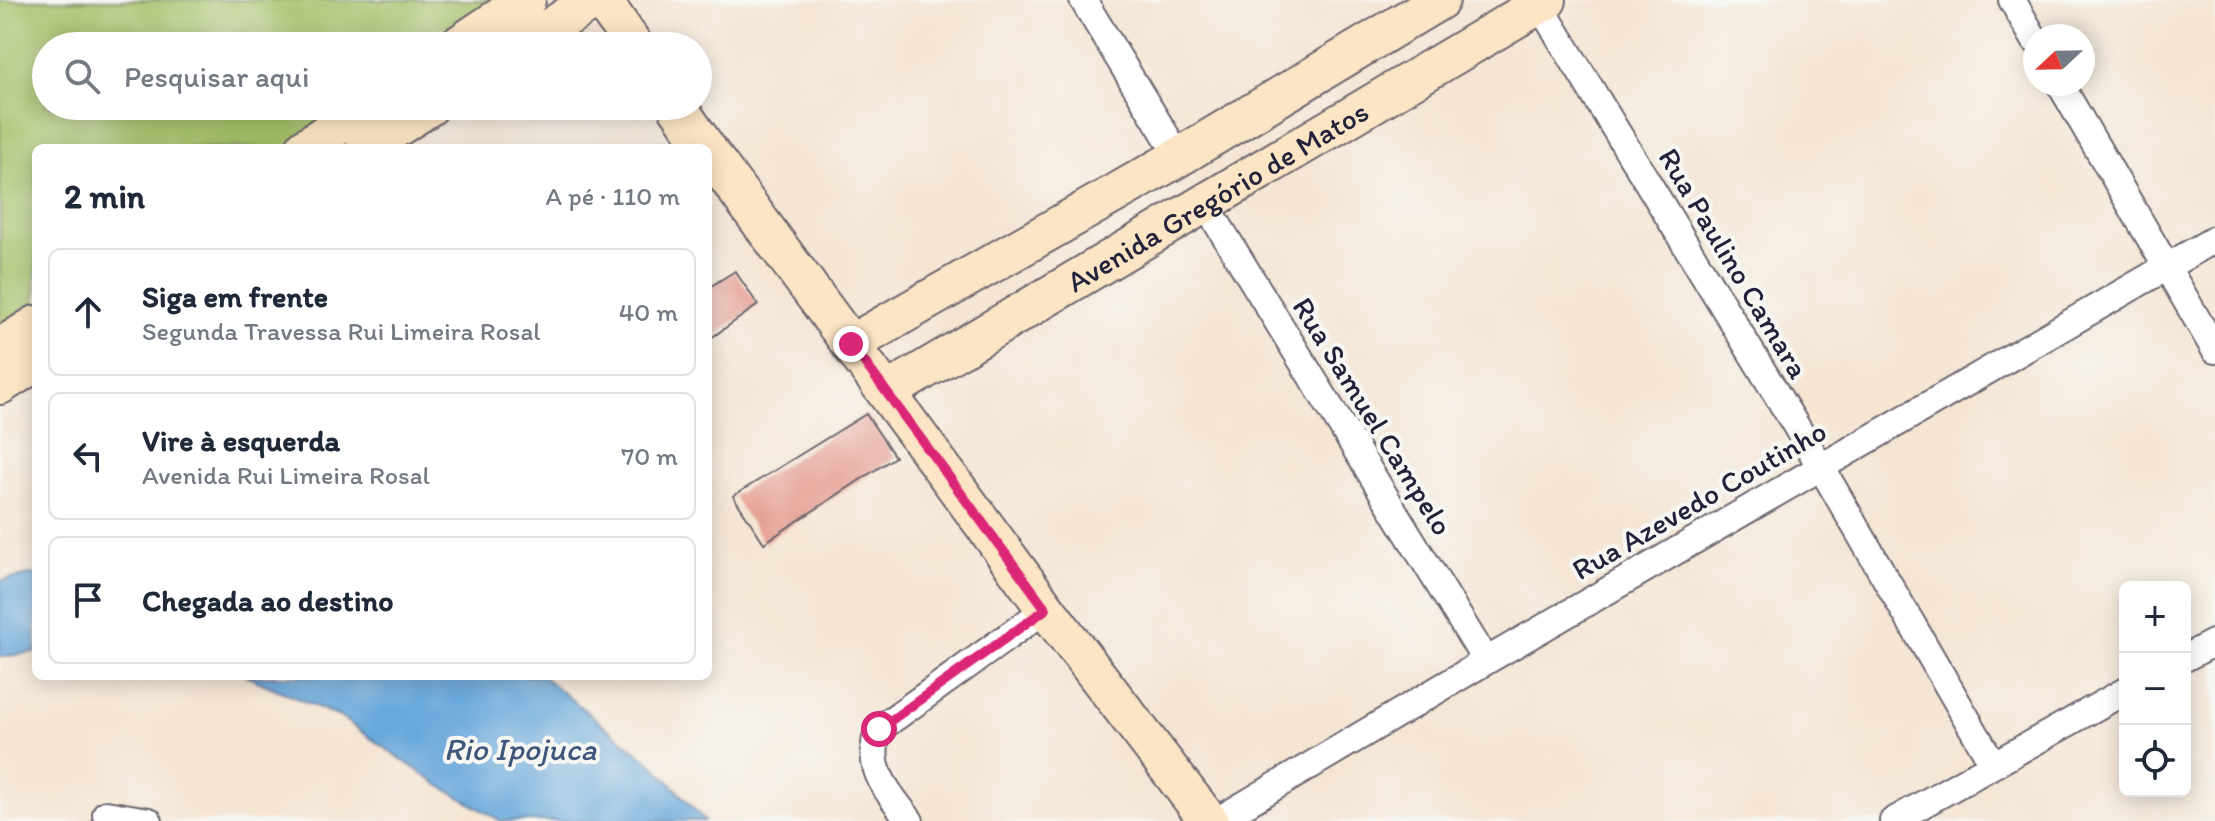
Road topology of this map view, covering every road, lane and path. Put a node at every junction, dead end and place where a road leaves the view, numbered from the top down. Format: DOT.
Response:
graph roads {
  1 [pos="526,0"];
  2 [pos="593,0"];
  3 [pos="602,0"];
  4 [pos="1083,0"];
  5 [pos="1440,0"];
  6 [pos="2012,0"];
  7 [pos="1543,2"];
  8 [pos="2026,24"];
  9 [pos="478,32"];
  10 [pos="544,32"];
  11 [pos="624,32"];
  12 [pos="2067,96"];
  13 [pos="346,120"];
  14 [pos="408,120"];
  15 [pos="687,120"];
  16 [pos="311,144"];
  17 [pos="371,144"];
  18 [pos="704,144"];
  19 [pos="712,156"];
  20 [pos="1179,157"];
  21 [pos="1206,205"];
  22 [pos="2215,239"];
  23 [pos="2166,268"];
  24 [pos="32,328"];
  25 [pos="851,344"];
  26 [pos="0,348"];
  27 [pos="2215,350"];
  28 [pos="32,365"];
  29 [pos="0,385"];
  30 [pos="887,392"];
  31 [pos="1821,467"];
  32 [pos="1046,609"];
  33 [pos="2215,642"];
  34 [pos="2191,655"];
  35 [pos="1486,661"];
  36 [pos="2119,694"];
  37 [pos="1993,764"];
  38 [pos="106,814"];
  39 [pos="149,821"];
  40 [pos="910,821"];
  41 [pos="1209,821"];
  42 [pos="1217,821"];
  43 [pos="1893,821"];
  1 -- 9 [label="street"];
  2 -- 10 [label="street"];
  3 -- 11 [label="street"];
  4 -- 20 [label="street"];
  5 -- 20 [label="street, Avenida Gregório de Matos"];
  6 -- 8 [label="street"];
  7 -- 21 [label="street, Avenida Gregório de Matos"];
  7 -- 31 [label="street, Rua Paulino Camara"];
  12 -- 23 [label="street"];
  13 -- 16 [label="street"];
  14 -- 17 [label="street"];
  15 -- 18 [label="street"];
  19 -- 25 [label="street"];
  20 -- 25 [label="street, Avenida Gregório de Matos"];
  21 -- 30 [label="street, Avenida Gregório de Matos"];
  21 -- 35 [label="street, Rua Samuel Campelo"];
  22 -- 23 [label="street, Rua Azevedo Coutinho"];
  23 -- 27 [label="street"];
  23 -- 31 [label="street, Rua Azevedo Coutinho"];
  24 -- 26 [label="street"];
  25 -- 30 [label="street"];
  28 -- 29 [label="street"];
  30 -- 32 [label="street"];
  31 -- 35 [label="street, Rua Azevedo Coutinho"];
  31 -- 37 [label="street, Rua Paulino Camara"];
  32 -- 40 [label="street"];
  32 -- 41 [label="street"];
  33 -- 34 [label="street"];
  35 -- 42 [label="street, Rua Azevedo Coutinho"];
  36 -- 37 [label="street"];
  37 -- 43 [label="street"];
  38 -- 39 [label="street"];
}
